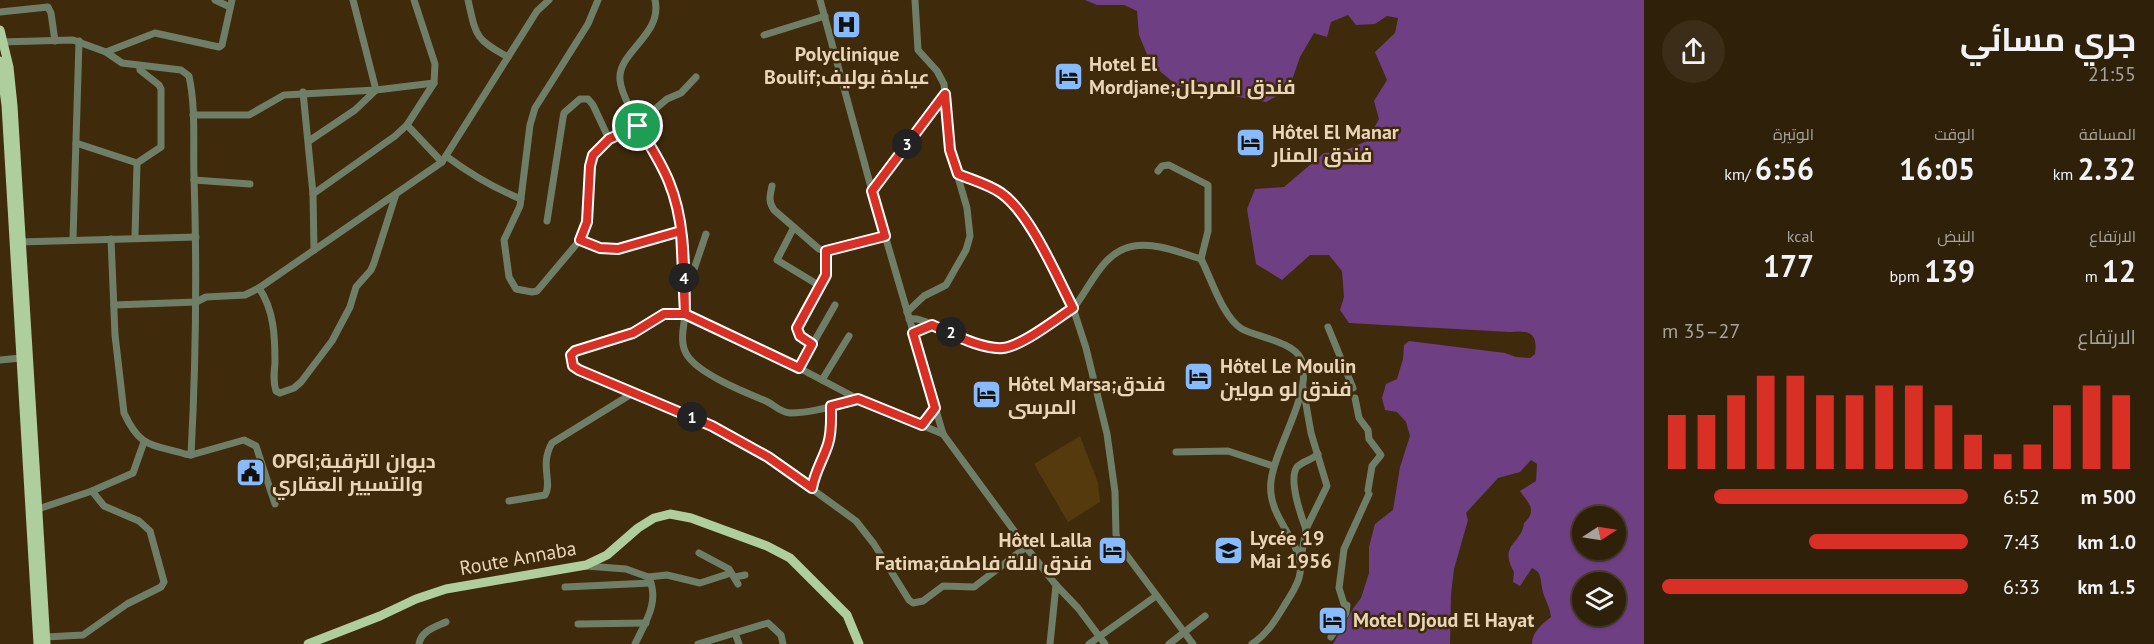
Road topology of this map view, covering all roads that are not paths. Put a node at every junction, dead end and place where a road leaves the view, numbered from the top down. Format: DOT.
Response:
graph roads {
  1 [pos="215,0"];
  2 [pos="353,0"];
  3 [pos="414,0"];
  4 [pos="468,0"];
  5 [pos="549,0"];
  6 [pos="598,0"];
  7 [pos="655,0"];
  8 [pos="820,0"];
  9 [pos="915,0"];
  10 [pos="231,4"];
  11 [pos="0,12"];
  12 [pos="825,16"];
  13 [pos="0,30"];
  14 [pos="764,35"];
  15 [pos="55,40"];
  16 [pos="79,41"];
  17 [pos="2,42"];
  18 [pos="106,52"];
  19 [pos="508,57"];
  20 [pos="0,61"];
  21 [pos="140,66"];
  22 [pos="696,77"];
  23 [pos="434,83"];
  24 [pos="376,90"];
  25 [pos="303,92"];
  26 [pos="945,94"];
  27 [pos="193,115"];
  28 [pos="637,123"];
  29 [pos="407,125"];
  30 [pos="4,133"];
  31 [pos="609,139"];
  32 [pos="309,141"];
  33 [pos="76,143"];
  34 [pos="444,159"];
  35 [pos="137,163"];
  36 [pos="1158,171"];
  37 [pos="958,174"];
  38 [pos="194,180"];
  39 [pos="250,184"];
  40 [pos="772,186"];
  41 [pos="872,191"];
  42 [pos="313,194"];
  43 [pos="396,194"];
  44 [pos="521,199"];
  45 [pos="547,221"];
  46 [pos="794,227"];
  47 [pos="681,231"];
  48 [pos="706,234"];
  49 [pos="885,236"];
  50 [pos="135,237"];
  51 [pos="196,237"];
  52 [pos="73,239"];
  53 [pos="111,239"];
  54 [pos="580,240"];
  55 [pos="18,242"];
  56 [pos="314,250"];
  57 [pos="826,251"];
  58 [pos="1201,259"];
  59 [pos="685,286"];
  60 [pos="820,286"];
  61 [pos="259,288"];
  62 [pos="196,302"];
  63 [pos="114,305"];
  64 [pos="835,305"];
  65 [pos="1073,308"];
  66 [pos="685,314"];
  67 [pos="908,316"];
  68 [pos="932,325"];
  69 [pos="1328,327"];
  70 [pos="913,333"];
  71 [pos="849,336"];
  72 [pos="812,344"];
  73 [pos="21,358"];
  74 [pos="0,360"];
  75 [pos="799,368"];
  76 [pos="822,380"];
  77 [pos="1304,387"];
  78 [pos="1353,388"];
  79 [pos="633,393"];
  80 [pos="1355,398"];
  81 [pos="858,399"];
  82 [pos="831,406"];
  83 [pos="935,408"];
  84 [pos="922,425"];
  85 [pos="943,434"];
  86 [pos="144,442"];
  87 [pos="1176,452"];
  88 [pos="1318,454"];
  89 [pos="191,455"];
  90 [pos="1273,466"];
  91 [pos="812,488"];
  92 [pos="92,491"];
  93 [pos="509,501"];
  94 [pos="275,504"];
  95 [pos="34,510"];
  96 [pos="1306,529"];
  97 [pos="1026,547"];
  98 [pos="699,553"];
  99 [pos="1300,564"];
  100 [pos="584,566"];
  101 [pos="745,575"];
  102 [pos="735,578"];
  103 [pos="649,580"];
  104 [pos="1056,585"];
  105 [pos="565,587"];
  106 [pos="1156,596"];
  107 [pos="1205,616"];
  108 [pos="446,622"];
  109 [pos="646,623"];
  110 [pos="578,624"];
  111 [pos="735,633"];
  112 [pos="1184,633"];
  113 [pos="1099,636"];
  114 [pos="1331,637"];
  115 [pos="44,642"];
  116 [pos="308,644"];
  117 [pos="419,644"];
  118 [pos="635,644"];
  119 [pos="698,644"];
  120 [pos="739,644"];
  121 [pos="783,644"];
  122 [pos="859,644"];
  123 [pos="1050,644"];
  124 [pos="1089,644"];
  125 [pos="1105,644"];
  126 [pos="1170,644"];
  127 [pos="1193,644"];
  128 [pos="1252,644"];
  1 -- 10 [label="street"];
  2 -- 24 [label="street"];
  3 -- 23 [label="street"];
  4 -- 19 [label="street"];
  5 -- 19 [label="street"];
  6 -- 44 [label="street"];
  7 -- 28 [label="street"];
  8 -- 12 [label="street"];
  9 -- 26 [label="street"];
  10 -- 18 [label="street"];
  11 -- 15 [label="street"];
  12 -- 14 [label="street"];
  12 -- 41 [label="street"];
  13 -- 17 [label="main road"];
  15 -- 16 [label="street"];
  15 -- 17 [label="street"];
  16 -- 18 [label="street"];
  16 -- 33 [label="street"];
  17 -- 55 [label="main road"];
  18 -- 21 [label="street"];
  19 -- 34 [label="street"];
  20 -- 30 [label="main road"];
  21 -- 27 [label="street"];
  21 -- 35 [label="street"];
  22 -- 28 [label="street"];
  23 -- 24 [label="street"];
  23 -- 29 [label="street"];
  24 -- 25 [label="street"];
  24 -- 32 [label="street"];
  25 -- 27 [label="street"];
  25 -- 32 [label="street"];
  26 -- 37 [label="street"];
  26 -- 41 [label="street"];
  27 -- 38 [label="street"];
  28 -- 31 [label="street"];
  28 -- 47 [label="street"];
  29 -- 34 [label="street"];
  29 -- 42 [label="street"];
  30 -- 55 [label="main road"];
  31 -- 45 [label="street"];
  31 -- 54 [label="street"];
  32 -- 42 [label="street"];
  33 -- 35 [label="street"];
  33 -- 52 [label="street"];
  34 -- 43 [label="street"];
  34 -- 44 [label="street"];
  35 -- 50 [label="street"];
  36 -- 58 [label="street"];
  37 -- 65 [label="street"];
  37 -- 67 [label="street"];
  38 -- 39 [label="street"];
  38 -- 51 [label="street"];
  40 -- 46 [label="street"];
  41 -- 49 [label="street"];
  42 -- 56 [label="street"];
  43 -- 56 [label="street"];
  43 -- 61 [label="street"];
  44 -- 54 [label="street"];
  46 -- 57 [label="street"];
  46 -- 60 [label="street"];
  47 -- 54 [label="street"];
  47 -- 59 [label="street"];
  48 -- 59 [label="street"];
  49 -- 57 [label="street"];
  49 -- 67 [label="street"];
  50 -- 51 [label="street"];
  50 -- 53 [label="street"];
  51 -- 62 [label="street"];
  52 -- 53 [label="street"];
  52 -- 55 [label="street"];
  53 -- 63 [label="street"];
  55 -- 73 [label="main road"];
  55 -- 95 [label="main road"];
  56 -- 61 [label="street"];
  57 -- 60 [label="street"];
  58 -- 65 [label="street"];
  58 -- 77 [label="street"];
  59 -- 66 [label="street"];
  60 -- 72 [label="street"];
  61 -- 62 [label="street"];
  62 -- 63 [label="street"];
  62 -- 89 [label="street"];
  63 -- 86 [label="street"];
  64 -- 72 [label="street"];
  65 -- 68 [label="street"];
  65 -- 106 [label="street"];
  66 -- 75 [label="street"];
  66 -- 79 [label="street"];
  66 -- 82 [label="street"];
  67 -- 68 [label="street"];
  67 -- 70 [label="street"];
  68 -- 70 [label="street"];
  69 -- 78 [label="street"];
  70 -- 83 [label="street"];
  71 -- 76 [label="street"];
  72 -- 75 [label="street"];
  73 -- 74 [label="street"];
  73 -- 95 [label="main road"];
  75 -- 76 [label="street"];
  76 -- 81 [label="street"];
  77 -- 88 [label="street"];
  77 -- 90 [label="street"];
  79 -- 91 [label="street"];
  79 -- 93 [label="street"];
  80 -- 114 [label="street"];
  81 -- 82 [label="street"];
  81 -- 84 [label="street"];
  82 -- 91 [label="street"];
  83 -- 84 [label="street"];
  83 -- 85 [label="street"];
  84 -- 85 [label="street"];
  85 -- 97 [label="street"];
  86 -- 89 [label="street"];
  86 -- 92 [label="street"];
  87 -- 90 [label="street"];
  88 -- 96 [label="street"];
  88 -- 96 [label="street"];
  89 -- 94 [label="street"];
  90 -- 99 [label="street"];
  91 -- 97 [label="street"];
  92 -- 95 [label="street"];
  92 -- 115 [label="street"];
  95 -- 115 [label="main road"];
  96 -- 99 [label="street"];
  97 -- 104 [label="street"];
  98 -- 102 [label="street"];
  99 -- 128 [label="street"];
  100 -- 103 [label="street"];
  100 -- 116 [label="main road, Route Annaba"];
  100 -- 122 [label="main road, Route Annaba"];
  101 -- 102 [label="street"];
  102 -- 103 [label="street"];
  103 -- 105 [label="street"];
  103 -- 109 [label="street"];
  104 -- 113 [label="street"];
  104 -- 123 [label="street"];
  106 -- 112 [label="street"];
  106 -- 113 [label="street"];
  107 -- 112 [label="street"];
  108 -- 117 [label="street"];
  109 -- 110 [label="street"];
  109 -- 118 [label="street"];
  111 -- 119 [label="street"];
  111 -- 120 [label="street"];
  111 -- 121 [label="street"];
  112 -- 126 [label="street"];
  112 -- 127 [label="street"];
  113 -- 124 [label="street"];
  113 -- 125 [label="street"];
}
